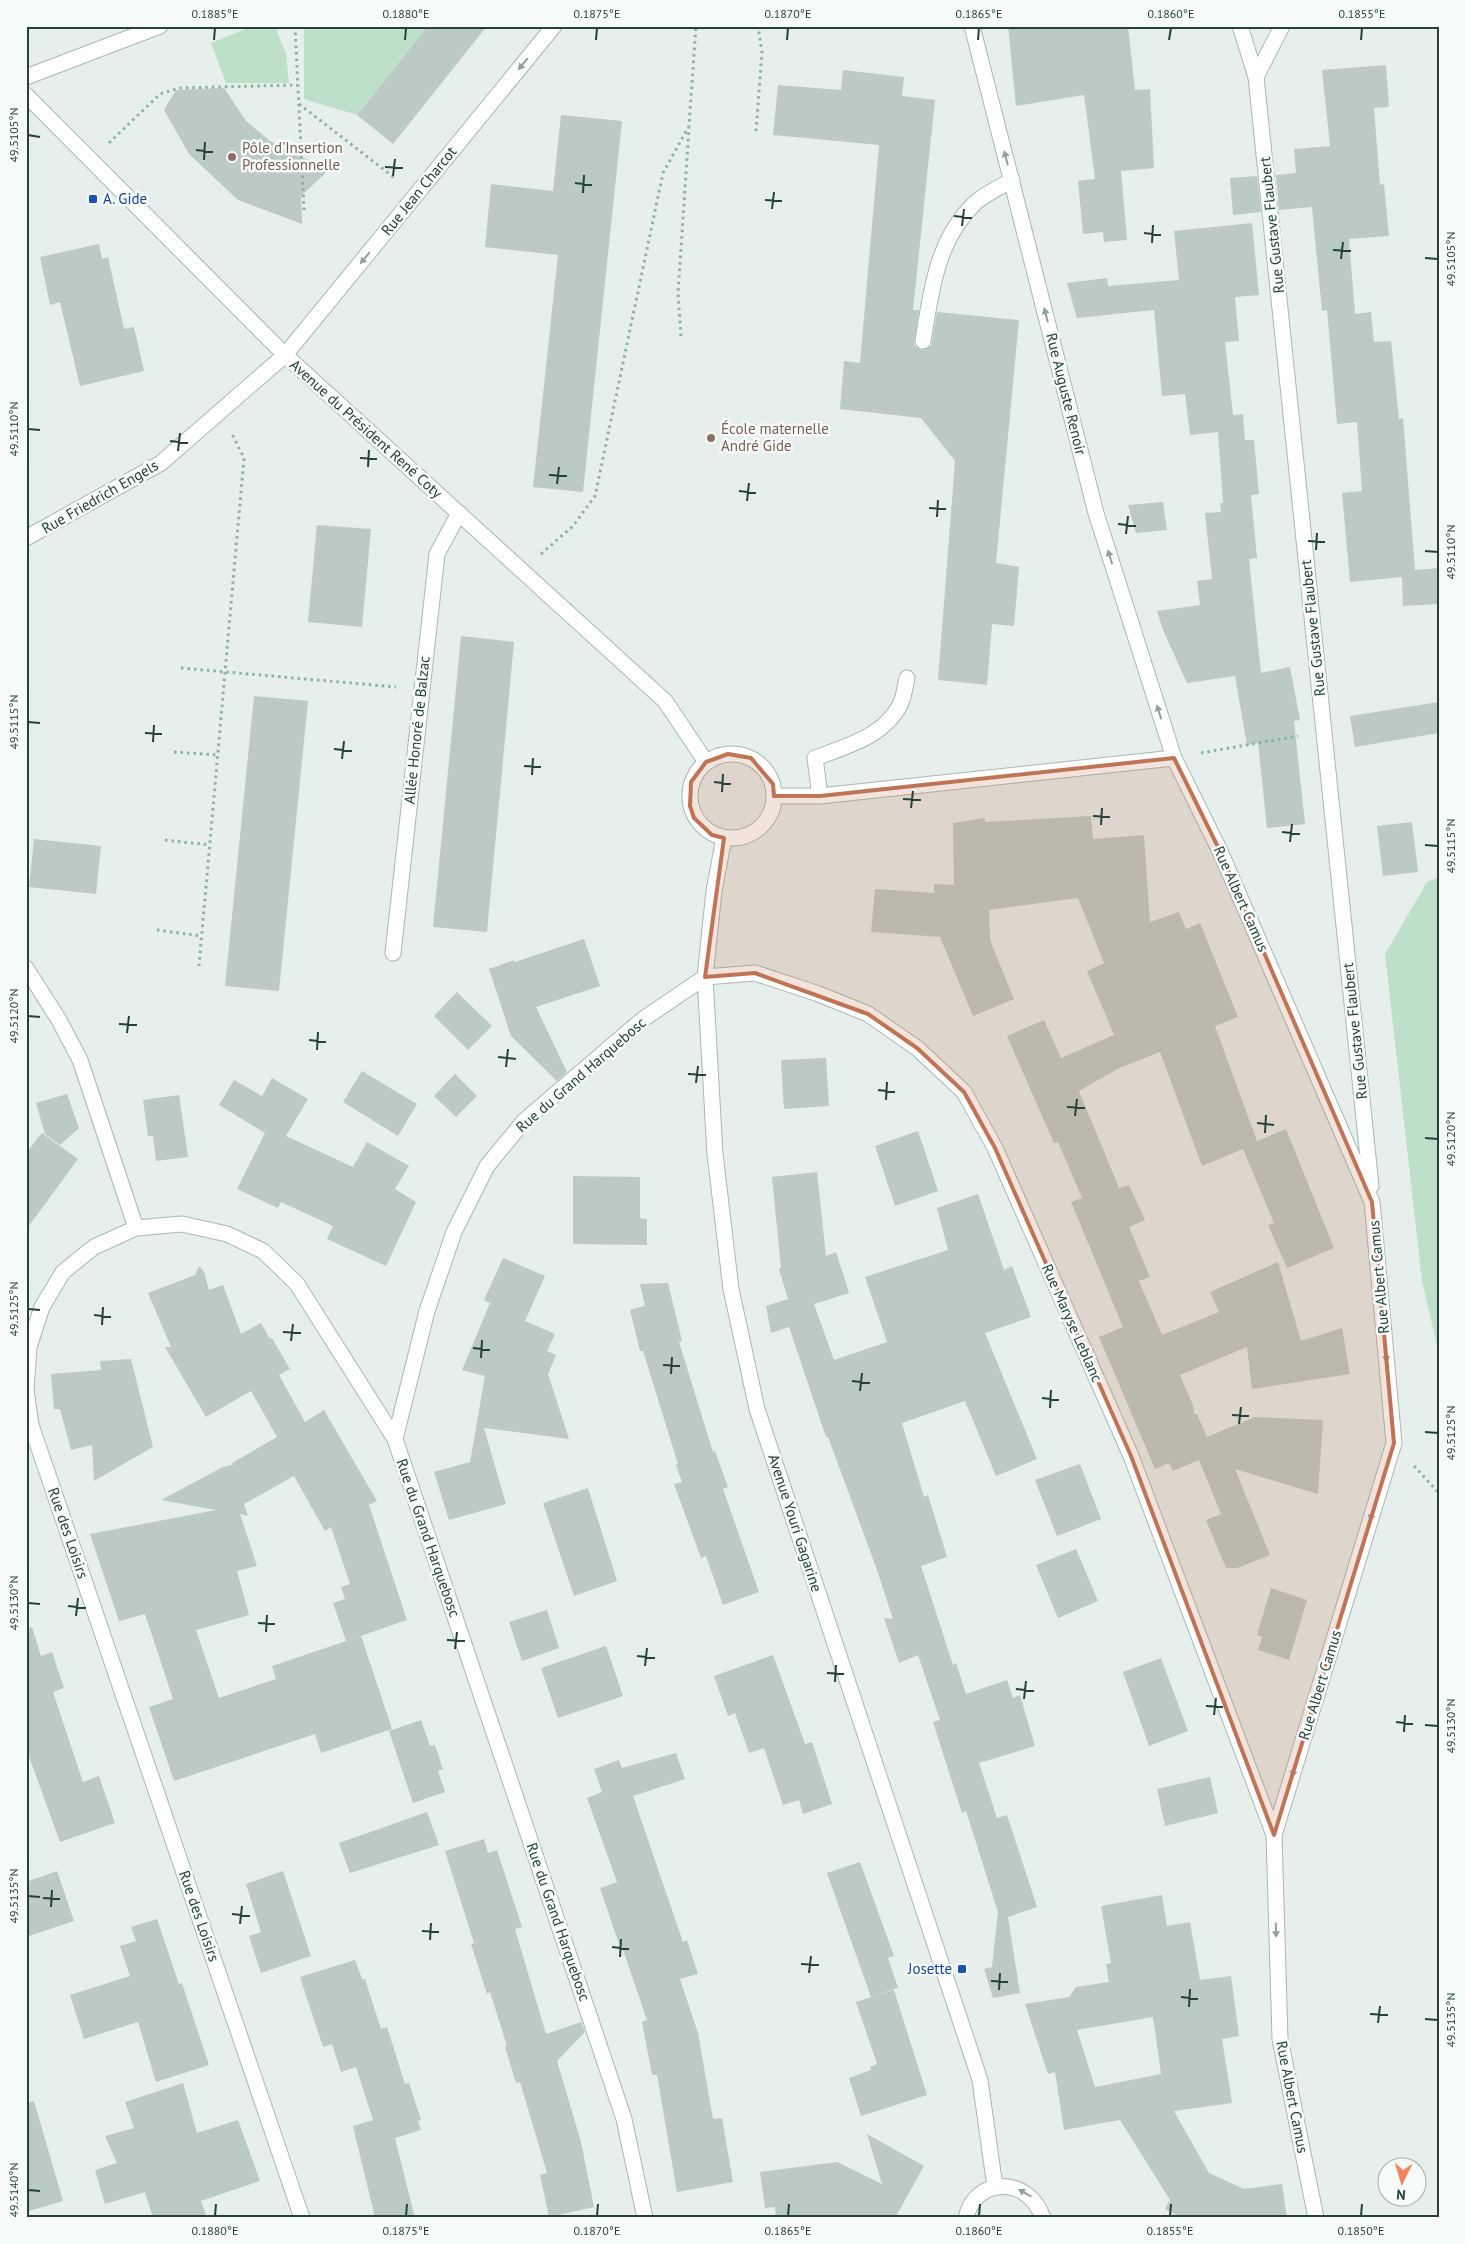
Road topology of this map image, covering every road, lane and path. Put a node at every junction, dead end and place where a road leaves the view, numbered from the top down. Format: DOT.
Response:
graph roads {
  1 [pos="160,26"];
  2 [pos="295,26"];
  3 [pos="696,26"];
  4 [pos="758,26"];
  5 [pos="972,26"];
  6 [pos="1240,26"];
  7 [pos="1282,26"];
  8 [pos="548,30"];
  9 [pos="26,77"];
  10 [pos="1256,77"];
  11 [pos="297,85"];
  12 [pos="26,95"];
  13 [pos="299,104"];
  14 [pos="689,126"];
  15 [pos="756,131"];
  16 [pos="92,160"];
  17 [pos="1012,180"];
  18 [pos="416,194"];
  19 [pos="304,210"];
  20 [pos="682,336"];
  21 [pos="923,340"];
  22 [pos="285,355"];
  23 [pos="220,411"];
  24 [pos="458,513"];
  25 [pos="26,538"];
  26 [pos="521,570"];
  27 [pos="181,668"];
  28 [pos="225,672"];
  29 [pos="907,678"];
  30 [pos="422,689"];
  31 [pos="1324,731"];
  32 [pos="174,752"];
  33 [pos="218,756"];
  34 [pos="1174,758"];
  35 [pos="706,762"];
  36 [pos="774,796"];
  37 [pos="820,796"];
  38 [pos="724,838"];
  39 [pos="165,840"];
  40 [pos="210,844"];
  41 [pos="157,930"];
  42 [pos="202,936"];
  43 [pos="392,953"];
  44 [pos="199,966"];
  45 [pos="26,968"];
  46 [pos="705,977"];
  47 [pos="1372,1202"];
  48 [pos="136,1228"];
  49 [pos="395,1439"];
  50 [pos="1394,1444"];
  51 [pos="1439,1493"];
  52 [pos="1274,1834"];
  53 [pos="995,2188"];
  54 [pos="302,2218"];
  55 [pos="645,2218"];
  56 [pos="966,2218"];
  57 [pos="1043,2218"];
  58 [pos="1316,2218"];
  1 -- 9 [label="street"];
  2 -- 11 [label="path"];
  3 -- 14 [label="path"];
  4 -- 15 [label="path"];
  17 -- 5 [label="street, Rue Auguste Renoir, one-way"];
  6 -- 10 [label="street, Rue Gustave Flaubert"];
  7 -- 10 [label="street"];
  8 -- 18 [label="street, Rue Jean Charcot, one-way"];
  10 -- 31 [label="street, Rue Gustave Flaubert"];
  11 -- 13 [label="path"];
  11 -- 16 [label="path"];
  12 -- 16 [label="street, Avenue du Président René Coty"];
  13 -- 18 [label="path"];
  13 -- 19 [label="path"];
  14 -- 20 [label="path"];
  14 -- 26 [label="path"];
  16 -- 22 [label="street, Avenue du Président René Coty"];
  17 -- 21 [label="street"];
  34 -- 17 [label="street, Rue Auguste Renoir, one-way"];
  18 -- 22 [label="street, Rue Jean Charcot, one-way"];
  22 -- 23 [label="street, Rue Friedrich Engels"];
  22 -- 24 [label="street, Avenue du Président René Coty"];
  23 -- 25 [label="street, Rue Friedrich Engels"];
  23 -- 28 [label="path"];
  24 -- 26 [label="street, Avenue du Président René Coty"];
  24 -- 30 [label="street, Allée Honoré de Balzac"];
  26 -- 35 [label="street, Avenue du Président René Coty"];
  27 -- 28 [label="path"];
  28 -- 30 [label="path"];
  28 -- 33 [label="path"];
  29 -- 37 [label="street"];
  30 -- 43 [label="street, Allée Honoré de Balzac"];
  31 -- 34 [label="path"];
  31 -- 47 [label="street, Rue Gustave Flaubert"];
  32 -- 33 [label="path"];
  33 -- 40 [label="path"];
  34 -- 37 [label="street"];
  34 -- 47 [label="street, Rue Albert Camus"];
  35 -- 36 [label="street"];
  35 -- 38 [label="street"];
  36 -- 37 [label="street"];
  36 -- 38 [label="street"];
  38 -- 46 [label="street, Avenue Youri Gagarine"];
  39 -- 40 [label="path"];
  40 -- 42 [label="path"];
  41 -- 42 [label="path"];
  42 -- 44 [label="path"];
  45 -- 48 [label="street"];
  46 -- 49 [label="street, Rue du Grand Harquebosc"];
  46 -- 52 [label="street, Rue Maryse Leblanc"];
  46 -- 53 [label="street, Avenue Youri Gagarine"];
  47 -- 50 [label="street, Rue Albert Camus, one-way"];
  48 -- 49 [label="street, Rue des Loisirs"];
  48 -- 54 [label="street, Rue des Loisirs"];
  49 -- 55 [label="street, Rue du Grand Harquebosc"];
  50 -- 51 [label="path"];
  50 -- 52 [label="street, Rue Albert Camus, one-way"];
  52 -- 58 [label="street, Rue Albert Camus, one-way"];
  53 -- 56 [label="street"];
  57 -- 53 [label="street, one-way"];
}
